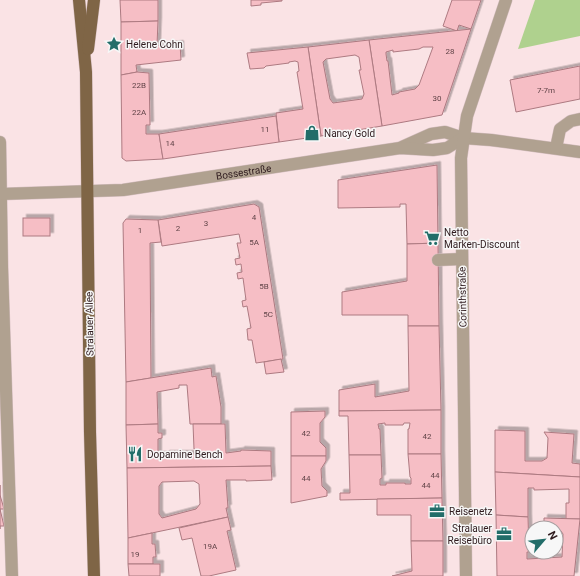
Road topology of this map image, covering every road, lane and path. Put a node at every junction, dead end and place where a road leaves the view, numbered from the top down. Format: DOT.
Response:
graph roads {
  1 [pos="78,0"];
  2 [pos="94,0"];
  3 [pos="506,0"];
  4 [pos="86,72"];
  5 [pos="580,119"];
  6 [pos="463,138"];
  7 [pos="0,142"];
  8 [pos="556,148"];
  9 [pos="580,152"];
  10 [pos="88,192"];
  11 [pos="1,194"];
  12 [pos="438,260"];
  13 [pos="462,260"];
  14 [pos="1,267"];
  15 [pos="3,392"];
  16 [pos="5,547"];
  17 [pos="12,576"];
  18 [pos="94,576"];
  19 [pos="466,576"];
  1 -- 4 [label="main road, Stralauer Allee"];
  2 -- 4 [label="main road, Stralauer Allee"];
  3 -- 6 [label="street, Corinthstraße"];
  4 -- 10 [label="main road, Stralauer Allee"];
  5 -- 8 [label="street"];
  6 -- 8 [label="street, Bossestraße"];
  6 -- 10 [label="street, Bossestraße"];
  6 -- 13 [label="street, Corinthstraße"];
  7 -- 11 [label="street"];
  8 -- 9 [label="street, Bossestraße"];
  10 -- 11 [label="street, Bossestraße"];
  10 -- 18 [label="main road, Stralauer Allee"];
  11 -- 14 [label="street"];
  12 -- 13 [label="street"];
  13 -- 19 [label="street, Corinthstraße"];
  14 -- 15 [label="street"];
  15 -- 16 [label="street"];
  16 -- 17 [label="street"];
}
